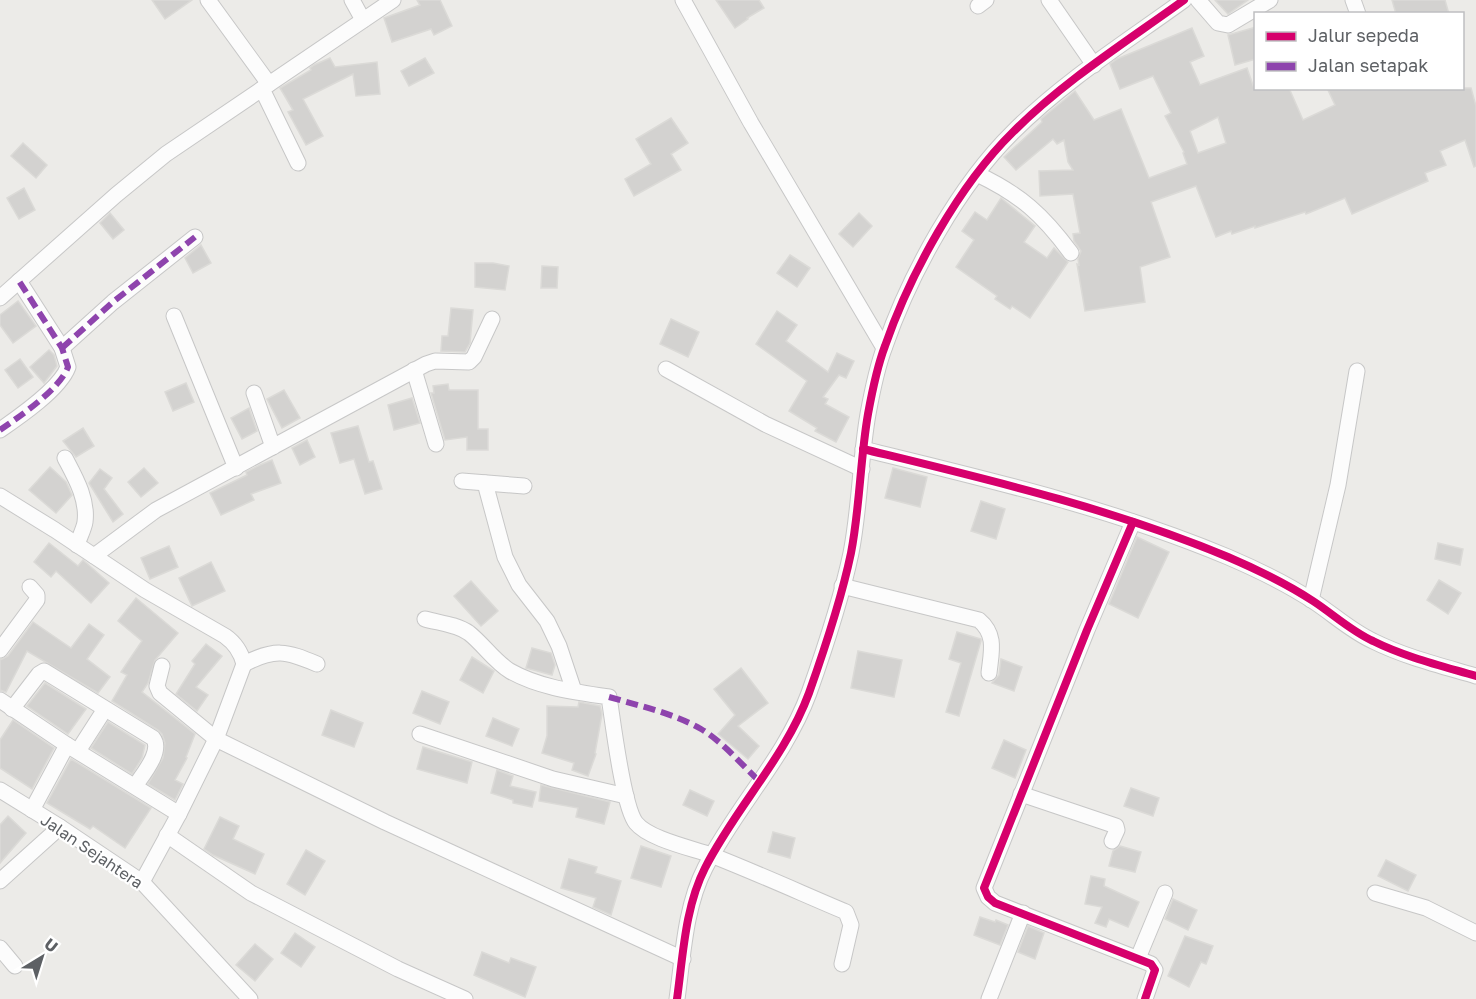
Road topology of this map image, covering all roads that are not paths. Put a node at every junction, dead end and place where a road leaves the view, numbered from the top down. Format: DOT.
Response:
graph roads {
  1 [pos="208,0"];
  2 [pos="352,0"];
  3 [pos="393,0"];
  4 [pos="683,0"];
  5 [pos="1049,0"];
  6 [pos="1184,0"];
  7 [pos="1198,0"];
  8 [pos="1270,0"];
  9 [pos="363,20"];
  10 [pos="1094,65"];
  11 [pos="265,87"];
  12 [pos="298,163"];
  13 [pos="977,174"];
  14 [pos="195,237"];
  15 [pos="1071,253"];
  16 [pos="19,281"];
  17 [pos="0,298"];
  18 [pos="174,316"];
  19 [pos="492,319"];
  20 [pos="63,348"];
  21 [pos="884,348"];
  22 [pos="666,369"];
  23 [pos="414,370"];
  24 [pos="1357,370"];
  25 [pos="254,393"];
  26 [pos="0,430"];
  27 [pos="436,444"];
  28 [pos="273,447"];
  29 [pos="863,449"];
  30 [pos="65,458"];
  31 [pos="236,468"];
  32 [pos="862,469"];
  33 [pos="462,481"];
  34 [pos="485,483"];
  35 [pos="524,486"];
  36 [pos="0,496"];
  37 [pos="1134,522"];
  38 [pos="77,545"];
  39 [pos="94,556"];
  40 [pos="842,586"];
  41 [pos="30,587"];
  42 [pos="1311,600"];
  43 [pos="425,620"];
  44 [pos="0,650"];
  45 [pos="244,664"];
  46 [pos="317,664"];
  47 [pos="162,666"];
  48 [pos="989,673"];
  49 [pos="1476,676"];
  50 [pos="574,691"];
  51 [pos="6,705"];
  52 [pos="105,709"];
  53 [pos="420,734"];
  54 [pos="216,739"];
  55 [pos="72,748"];
  56 [pos="135,786"];
  57 [pos="0,790"];
  58 [pos="1021,794"];
  59 [pos="626,796"];
  60 [pos="32,810"];
  61 [pos="178,814"];
  62 [pos="60,827"];
  63 [pos="167,836"];
  64 [pos="1112,841"];
  65 [pos="712,856"];
  66 [pos="0,881"];
  67 [pos="142,882"];
  68 [pos="1375,893"];
  69 [pos="1165,894"];
  70 [pos="1023,913"];
  71 [pos="1476,933"];
  72 [pos="0,948"];
  73 [pos="1138,958"];
  74 [pos="683,959"];
  75 [pos="842,964"];
  76 [pos="15,966"];
  77 [pos="250,999"];
  78 [pos="465,999"];
  79 [pos="677,999"];
  80 [pos="988,999"];
  81 [pos="1145,999"];
  1 -- 11 [label="street"];
  2 -- 9 [label="street"];
  3 -- 9 [label="street"];
  4 -- 21 [label="street"];
  5 -- 10 [label="street"];
  6 -- 10 [label="street"];
  7 -- 8 [label="street"];
  9 -- 11 [label="street"];
  10 -- 13 [label="street"];
  11 -- 12 [label="street"];
  11 -- 16 [label="street"];
  13 -- 15 [label="street"];
  13 -- 21 [label="street"];
  14 -- 20 [label="street"];
  16 -- 17 [label="street"];
  16 -- 20 [label="street"];
  18 -- 31 [label="street"];
  19 -- 23 [label="street"];
  20 -- 26 [label="street"];
  21 -- 29 [label="street"];
  22 -- 32 [label="street"];
  23 -- 27 [label="street"];
  23 -- 28 [label="street"];
  24 -- 42 [label="street"];
  25 -- 28 [label="street"];
  28 -- 31 [label="street"];
  29 -- 32 [label="street"];
  29 -- 37 [label="street"];
  30 -- 38 [label="street"];
  31 -- 39 [label="street"];
  32 -- 40 [label="street"];
  33 -- 34 [label="street"];
  34 -- 35 [label="street"];
  34 -- 50 [label="street"];
  36 -- 38 [label="street"];
  37 -- 42 [label="street"];
  37 -- 58 [label="street"];
  38 -- 39 [label="street"];
  39 -- 45 [label="street"];
  40 -- 48 [label="street"];
  40 -- 65 [label="street"];
  41 -- 44 [label="street"];
  42 -- 49 [label="street"];
  43 -- 50 [label="street"];
  45 -- 46 [label="street"];
  45 -- 54 [label="street"];
  47 -- 54 [label="street"];
  50 -- 59 [label="street"];
  51 -- 52 [label="street"];
  51 -- 55 [label="street"];
  52 -- 55 [label="street"];
  52 -- 56 [label="street"];
  53 -- 59 [label="street"];
  54 -- 61 [label="street"];
  54 -- 74 [label="street"];
  55 -- 56 [label="street"];
  55 -- 60 [label="street"];
  56 -- 61 [label="street"];
  57 -- 60 [label="street, Jalan Sejahtera"];
  58 -- 64 [label="street"];
  58 -- 70 [label="street"];
  59 -- 65 [label="street"];
  60 -- 62 [label="street, Jalan Sejahtera"];
  61 -- 63 [label="street"];
  62 -- 66 [label="street"];
  62 -- 67 [label="street, Jalan Sejahtera"];
  63 -- 67 [label="street"];
  63 -- 78 [label="street"];
  65 -- 74 [label="street"];
  65 -- 75 [label="street"];
  67 -- 77 [label="street, Jalan Sejahtera"];
  68 -- 71 [label="street"];
  69 -- 73 [label="street"];
  70 -- 73 [label="street"];
  70 -- 80 [label="street"];
  72 -- 76 [label="street"];
  73 -- 81 [label="street"];
  74 -- 79 [label="street"];
}
